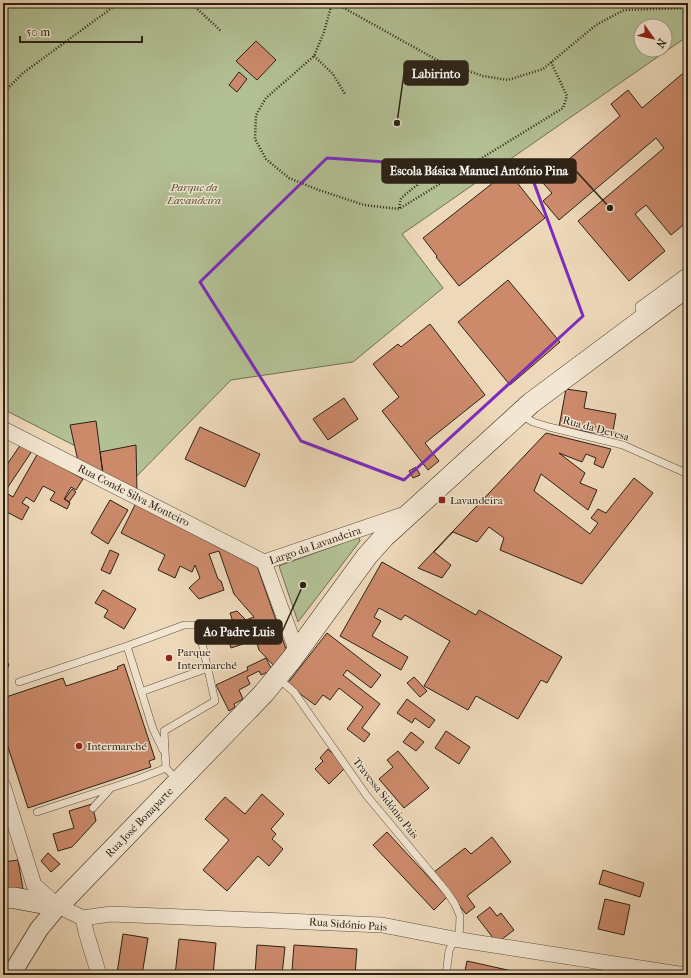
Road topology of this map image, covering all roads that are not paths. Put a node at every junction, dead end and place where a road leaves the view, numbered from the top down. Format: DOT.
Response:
graph roads {
  1 [pos="688,270"];
  2 [pos="688,286"];
  3 [pos="642,320"];
  4 [pos="520,414"];
  5 [pos="3,429"];
  6 [pos="688,474"];
  7 [pos="411,512"];
  8 [pos="264,562"];
  9 [pos="127,646"];
  10 [pos="297,652"];
  11 [pos="208,668"];
  12 [pos="277,677"];
  13 [pos="19,682"];
  14 [pos="142,692"];
  15 [pos="165,753"];
  16 [pos="172,775"];
  17 [pos="3,786"];
  18 [pos="110,788"];
  19 [pos="93,808"];
  20 [pos="37,812"];
  21 [pos="3,898"];
  22 [pos="58,906"];
  23 [pos="83,918"];
  24 [pos="457,939"];
  25 [pos="12,975"];
  26 [pos="99,975"];
  27 [pos="446,975"];
  28 [pos="685,975"];
  1 -- 3 [label="lane"];
  2 -- 3 [label="main road, Largo da Lavandeira"];
  3 -- 4 [label="main road, Largo da Lavandeira"];
  4 -- 6 [label="lane, Rua da Devesa"];
  4 -- 7 [label="main road, Largo da Lavandeira"];
  5 -- 8 [label="street, Rua Conde Silva Monteiro"];
  7 -- 8 [label="street, Largo da Lavandeira"];
  7 -- 10 [label="main road, Largo da Lavandeira"];
  8 -- 10 [label="street, Largo da Lavandeira"];
  9 -- 11 [label="lane"];
  9 -- 13 [label="lane"];
  9 -- 14 [label="lane"];
  10 -- 12 [label="main road, Largo da Lavandeira"];
  11 -- 14 [label="lane"];
  11 -- 15 [label="lane"];
  12 -- 16 [label="main road, Rua José Bonaparte"];
  12 -- 24 [label="lane, Travessa Sidónio Pais"];
  14 -- 15 [label="lane"];
  15 -- 16 [label="lane"];
  16 -- 18 [label="lane"];
  16 -- 22 [label="main road, Rua José Bonaparte"];
  17 -- 22 [label="street"];
  18 -- 19 [label="lane"];
  18 -- 20 [label="lane"];
  21 -- 22 [label="main road"];
  22 -- 23 [label="street"];
  22 -- 25 [label="street, Rua José Bonaparte"];
  23 -- 24 [label="street, Rua Sidónio Pais"];
  23 -- 26 [label="street"];
  24 -- 27 [label="lane, Travessa Sidónio Pais"];
  24 -- 28 [label="street, Rua Sidónio Pais"];
}
